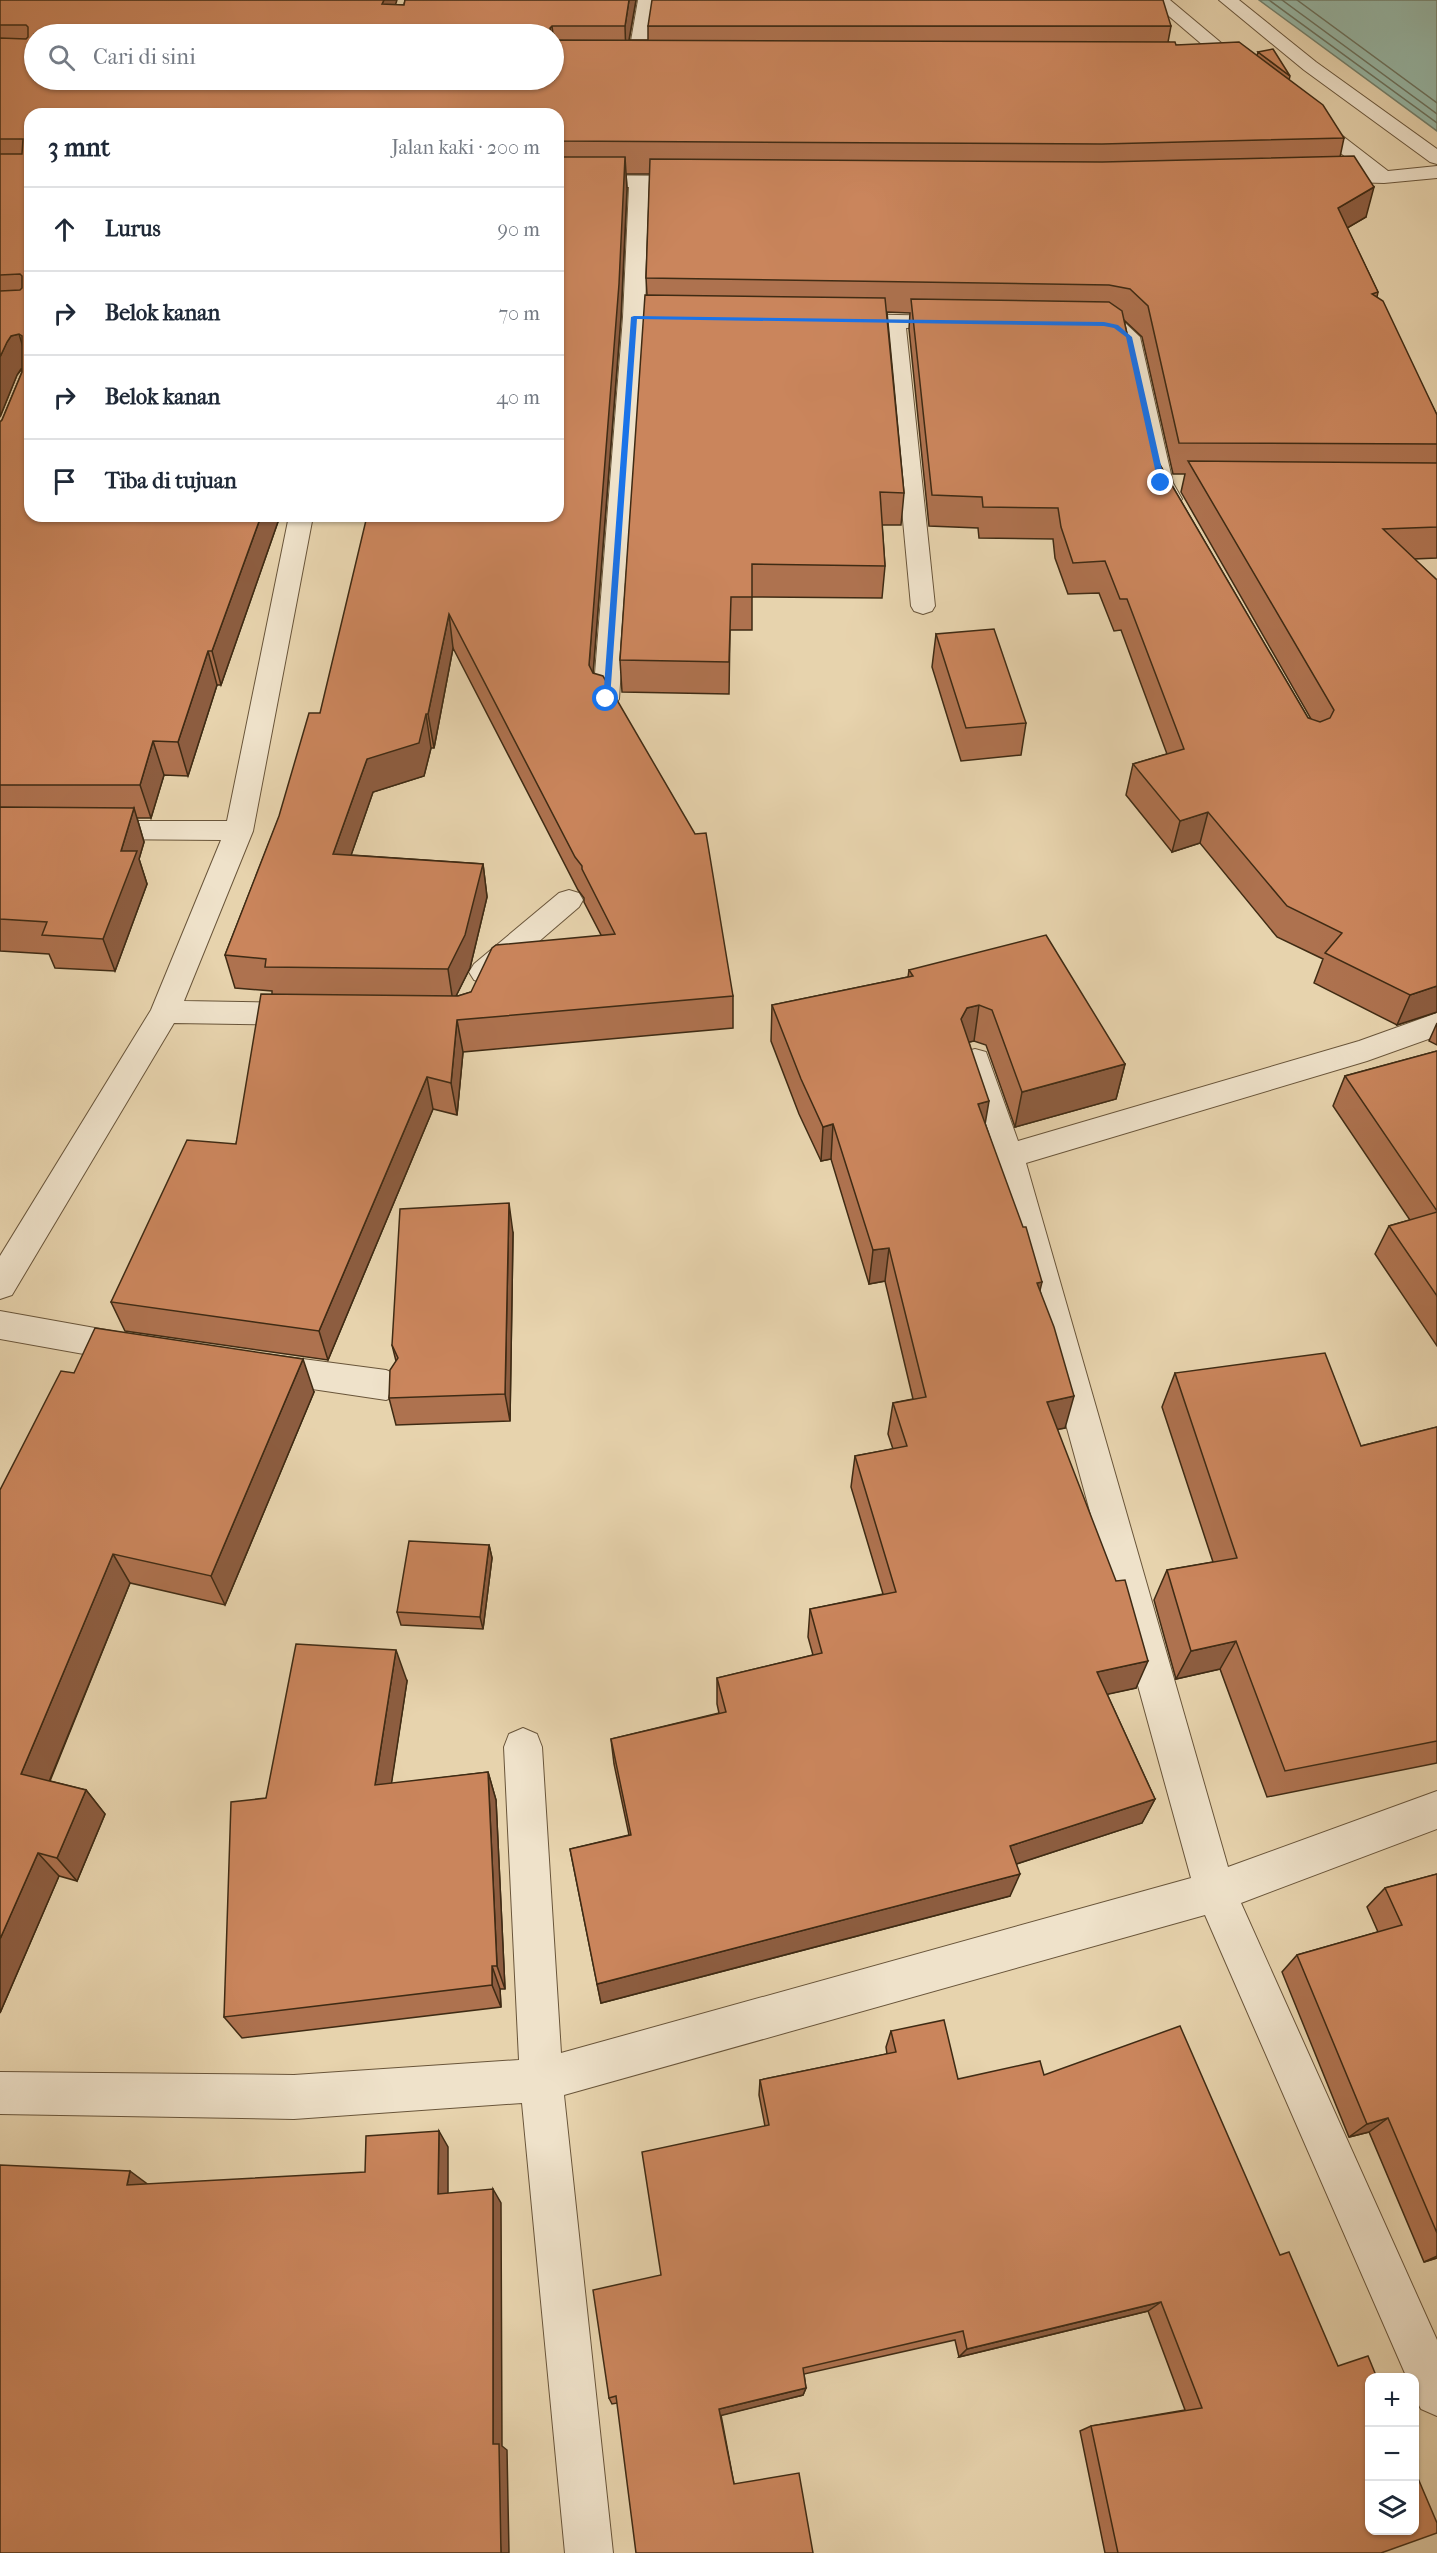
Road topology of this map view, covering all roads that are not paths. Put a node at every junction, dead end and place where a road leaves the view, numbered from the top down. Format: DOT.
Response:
graph roads {
  1 [pos="647,0"];
  2 [pos="1159,0"];
  3 [pos="1228,0"];
  4 [pos="612,64"];
  5 [pos="636,64"];
  6 [pos="660,64"];
  7 [pos="1215,66"];
  8 [pos="1237,66"];
  9 [pos="1255,79"];
  10 [pos="383,90"];
  11 [pos="1292,106"];
  12 [pos="380,108"];
  13 [pos="1437,158"];
  14 [pos="1437,172"];
  15 [pos="1384,177"];
  16 [pos="1300,178"];
  17 [pos="564,181"];
  18 [pos="639,181"];
  19 [pos="710,182"];
  20 [pos="634,317"];
  21 [pos="705,318"];
  22 [pos="824,320"];
  23 [pos="895,321"];
  24 [pos="976,322"];
  25 [pos="1070,324"];
  26 [pos="1161,483"];
  27 [pos="1185,483"];
  28 [pos="1179,514"];
  29 [pos="300,522"];
  30 [pos="923,606"];
  31 [pos="606,699"];
  32 [pos="72,830"];
  33 [pos="239,831"];
  34 [pos="569,900"];
  35 [pos="472,999"];
  36 [pos="165,1012"];
  37 [pos="327,1014"];
  38 [pos="1437,1024"];
  39 [pos="973,1054"];
  40 [pos="1008,1156"];
  41 [pos="0,1285"];
  42 [pos="0,1325"];
  43 [pos="164,1354"];
  44 [pos="234,1364"];
  45 [pos="386,1385"];
  46 [pos="523,1747"];
  47 [pos="1437,1810"];
  48 [pos="1215,1892"];
  49 [pos="541,2080"];
  50 [pos="0,2093"];
  51 [pos="1437,2393"];
  52 [pos="589,2553"];
  1 -- 5 [label="street"];
  2 -- 8 [label="street"];
  3 -- 13 [label="street"];
  4 -- 5 [label="street"];
  5 -- 6 [label="street"];
  7 -- 8 [label="street"];
  8 -- 9 [label="street"];
  10 -- 12 [label="street"];
  11 -- 15 [label="street"];
  14 -- 15 [label="street"];
  15 -- 16 [label="street"];
  17 -- 18 [label="street"];
  18 -- 19 [label="street"];
  18 -- 20 [label="street"];
  20 -- 21 [label="street"];
  20 -- 31 [label="street"];
  22 -- 23 [label="street"];
  23 -- 24 [label="street"];
  23 -- 30 [label="street"];
  25 -- 26 [label="street"];
  26 -- 27 [label="street"];
  26 -- 28 [label="street"];
  29 -- 33 [label="street"];
  32 -- 33 [label="street"];
  33 -- 36 [label="street"];
  34 -- 35 [label="street"];
  36 -- 37 [label="street"];
  36 -- 41 [label="street"];
  38 -- 40 [label="street"];
  39 -- 40 [label="street"];
  40 -- 48 [label="street"];
  42 -- 43 [label="street"];
  44 -- 45 [label="street"];
  46 -- 49 [label="street"];
  47 -- 48 [label="street"];
  48 -- 49 [label="street"];
  48 -- 51 [label="street"];
  49 -- 50 [label="street"];
  49 -- 52 [label="street"];
}
